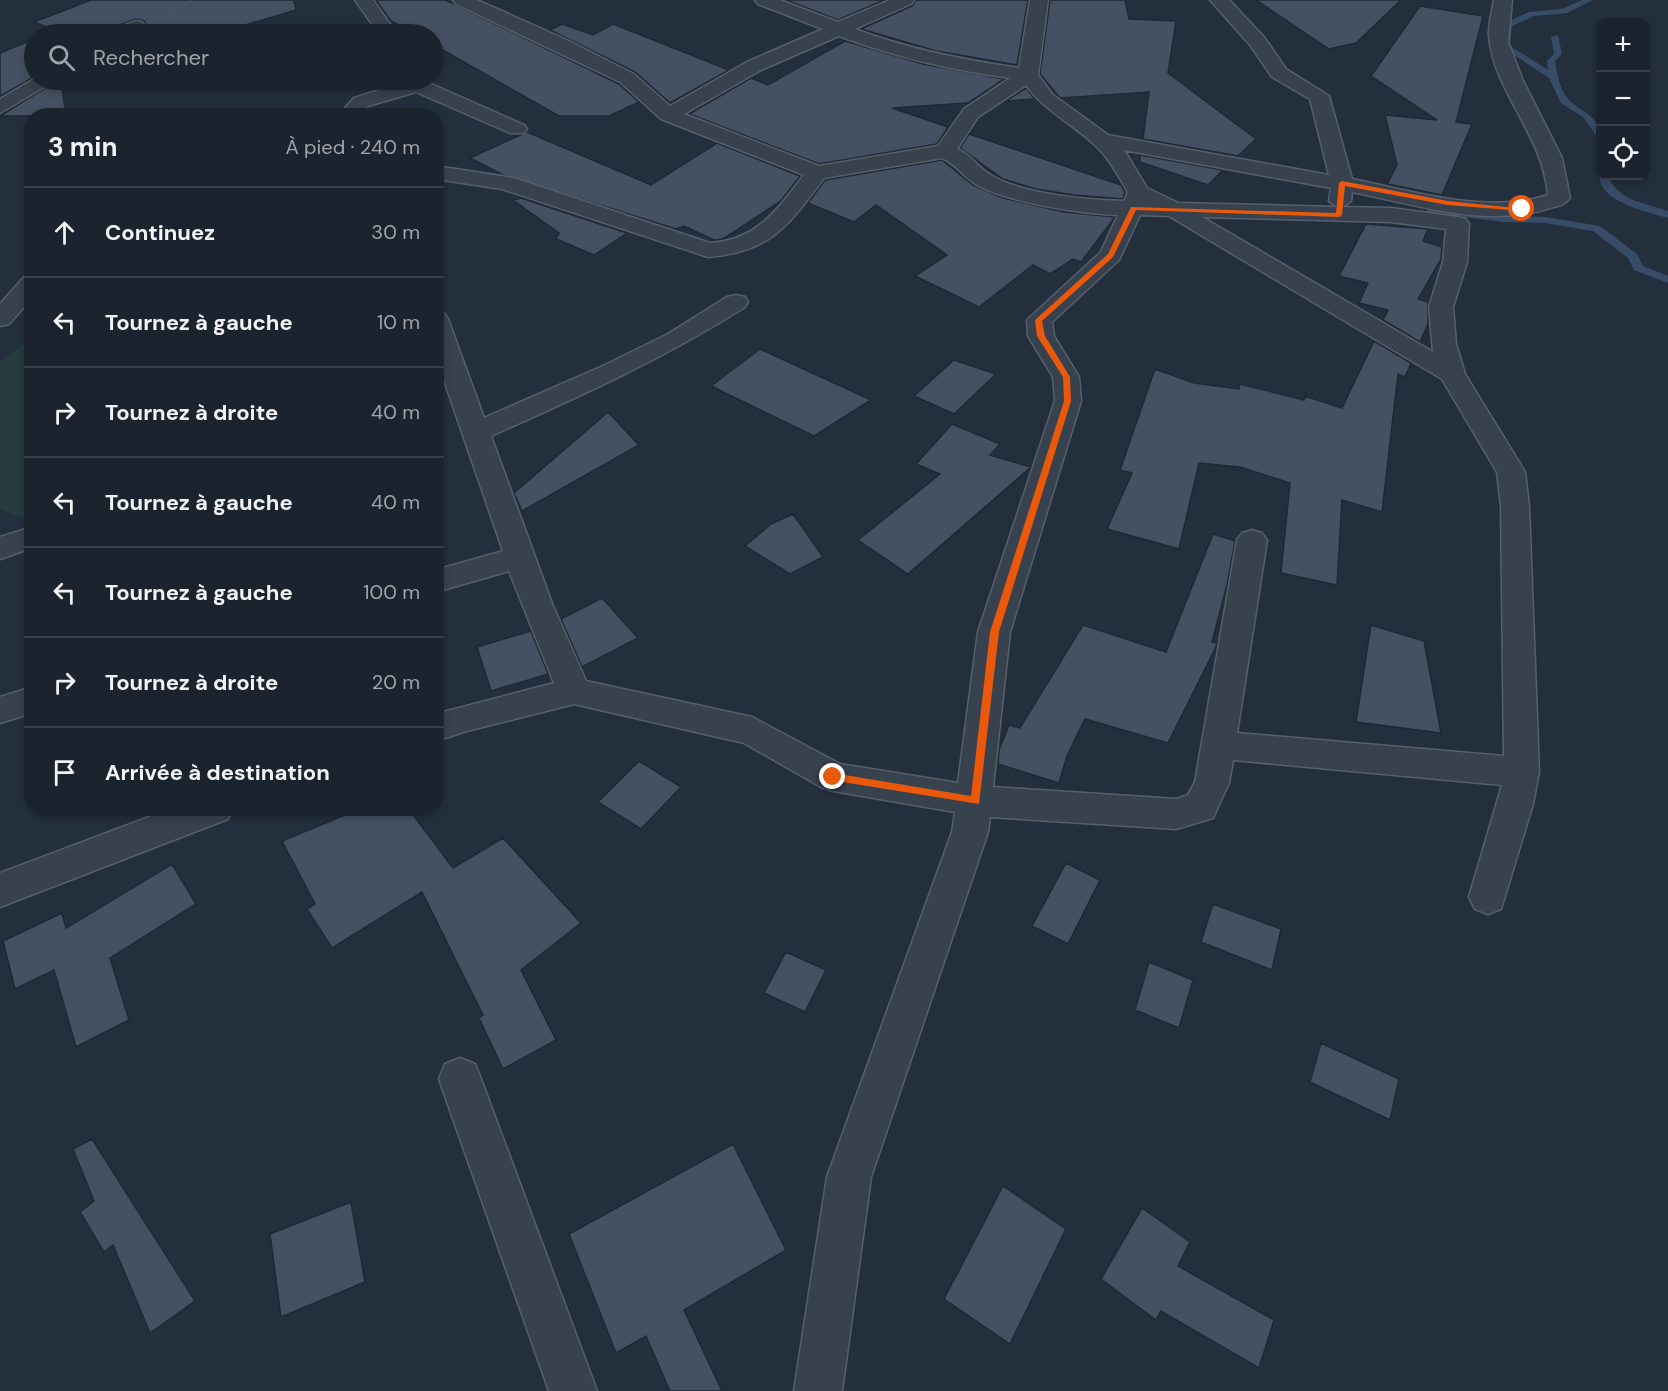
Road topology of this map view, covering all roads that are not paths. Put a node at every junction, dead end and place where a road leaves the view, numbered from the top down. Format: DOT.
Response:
graph roads {
  1 [pos="364,0"];
  2 [pos="462,0"];
  3 [pos="764,0"];
  4 [pos="905,0"];
  5 [pos="1039,0"];
  6 [pos="1219,0"];
  7 [pos="1503,0"];
  8 [pos="381,24"];
  9 [pos="835,29"];
  10 [pos="1028,75"];
  11 [pos="29,90"];
  12 [pos="396,90"];
  13 [pos="437,90"];
  14 [pos="0,107"];
  15 [pos="355,108"];
  16 [pos="668,115"];
  17 [pos="517,129"];
  18 [pos="1102,140"];
  19 [pos="945,150"];
  20 [pos="817,172"];
  21 [pos="444,179"];
  22 [pos="1342,183"];
  23 [pos="1136,200"];
  24 [pos="1173,209"];
  25 [pos="1339,215"];
  26 [pos="24,291"];
  27 [pos="736,302"];
  28 [pos="0,319"];
  29 [pos="444,367"];
  30 [pos="1452,374"];
  31 [pos="447,385"];
  32 [pos="475,432"];
  33 [pos="24,540"];
  34 [pos="1252,540"];
  35 [pos="0,548"];
  36 [pos="519,557"];
  37 [pos="444,579"];
  38 [pos="574,691"];
  39 [pos="24,702"];
  40 [pos="0,710"];
  41 [pos="444,725"];
  42 [pos="1218,745"];
  43 [pos="1522,772"];
  44 [pos="976,801"];
  45 [pos="194,816"];
  46 [pos="0,890"];
  47 [pos="1488,897"];
  48 [pos="460,1079"];
  49 [pos="573,1391"];
  50 [pos="818,1391"];
  1 -- 8 [label="street"];
  2 -- 16 [label="street"];
  3 -- 9 [label="street"];
  4 -- 9 [label="street"];
  5 -- 10 [label="street"];
  6 -- 22 [label="street"];
  7 -- 22 [label="street"];
  9 -- 10 [label="street"];
  9 -- 16 [label="street"];
  10 -- 18 [label="street"];
  10 -- 19 [label="street"];
  11 -- 14 [label="street"];
  12 -- 15 [label="street"];
  13 -- 17 [label="street"];
  16 -- 20 [label="street"];
  18 -- 22 [label="street"];
  18 -- 23 [label="street"];
  19 -- 20 [label="street"];
  19 -- 23 [label="street"];
  20 -- 21 [label="street"];
  22 -- 25 [label="street"];
  23 -- 24 [label="street"];
  23 -- 44 [label="street"];
  24 -- 25 [label="street"];
  24 -- 30 [label="street"];
  25 -- 30 [label="street"];
  26 -- 28 [label="street"];
  27 -- 32 [label="street"];
  29 -- 31 [label="street"];
  30 -- 43 [label="street"];
  31 -- 32 [label="street"];
  32 -- 36 [label="street"];
  33 -- 35 [label="street"];
  34 -- 42 [label="street"];
  36 -- 37 [label="street"];
  36 -- 38 [label="street"];
  38 -- 41 [label="street"];
  38 -- 44 [label="street"];
  39 -- 40 [label="street"];
  42 -- 43 [label="street"];
  42 -- 44 [label="street"];
  43 -- 47 [label="street"];
  44 -- 50 [label="street"];
  45 -- 46 [label="street"];
  48 -- 49 [label="street"];
}
